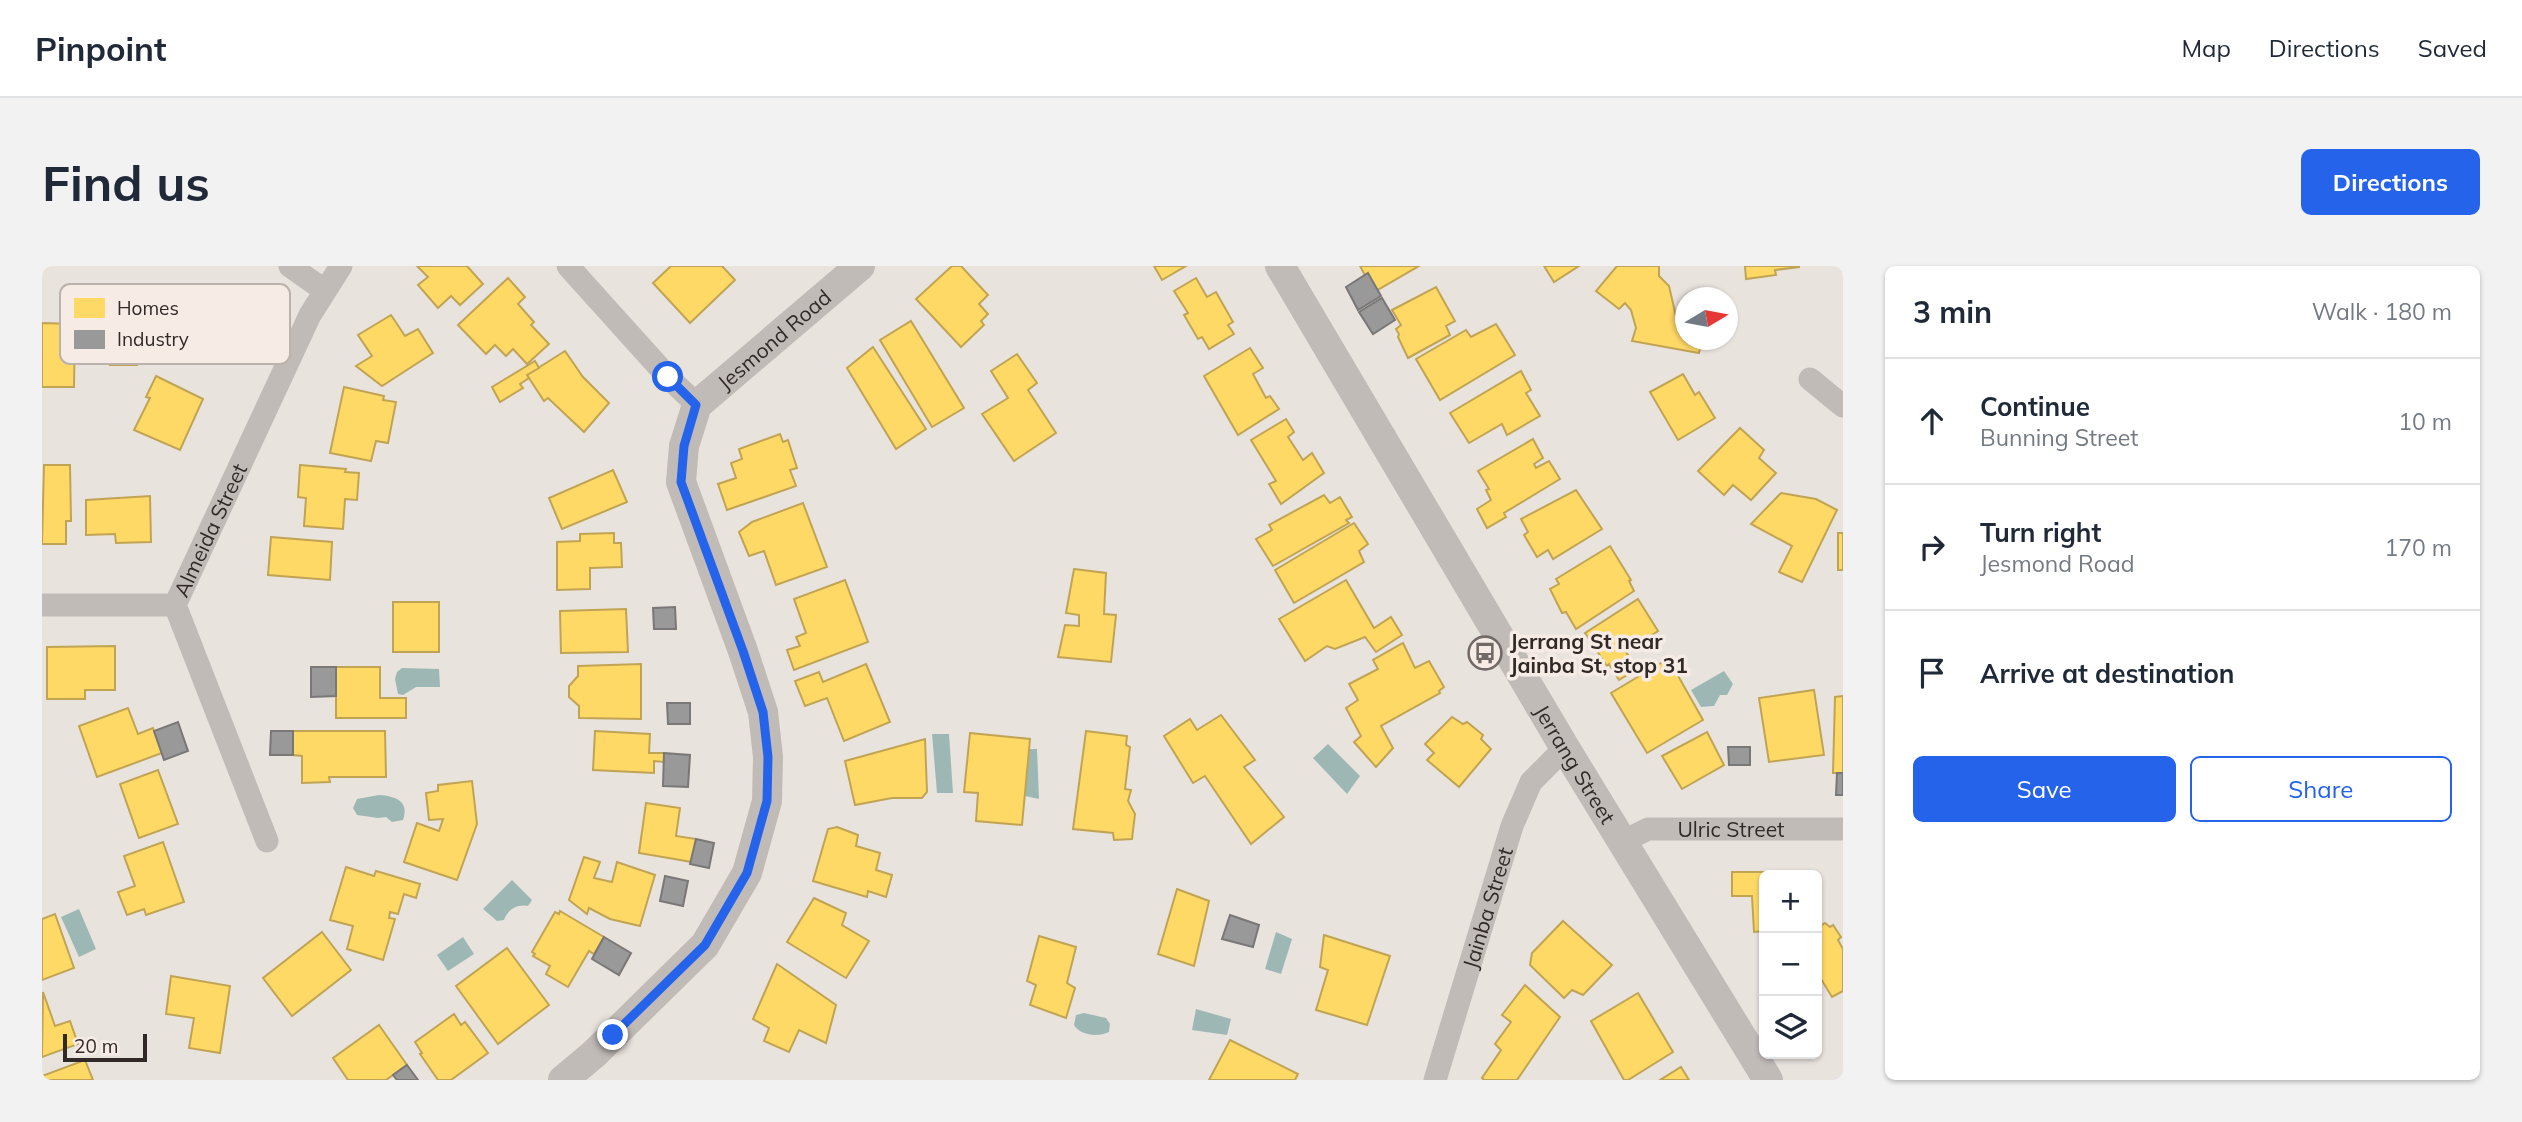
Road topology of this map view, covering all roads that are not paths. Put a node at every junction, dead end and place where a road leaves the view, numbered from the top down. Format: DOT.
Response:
graph roads {
  1 [pos="289,266"];
  2 [pos="341,266"];
  3 [pos="568,266"];
  4 [pos="860,266"];
  5 [pos="1280,266"];
  6 [pos="324,290"];
  7 [pos="290,358"];
  8 [pos="287,364"];
  9 [pos="1811,379"];
  10 [pos="696,405"];
  11 [pos="1843,406"];
  12 [pos="42,605"];
  13 [pos="174,605"];
  14 [pos="1565,748"];
  15 [pos="1843,829"];
  16 [pos="267,841"];
  17 [pos="1622,842"];
  18 [pos="563,1080"];
  19 [pos="1435,1080"];
  20 [pos="1768,1080"];
  1 -- 6 [label="street"];
  2 -- 6 [label="street, Almeida Street"];
  3 -- 10 [label="street"];
  4 -- 10 [label="street, Jesmond Road"];
  5 -- 14 [label="street, Jerrang Street"];
  6 -- 7 [label="street, Almeida Street"];
  8 -- 13 [label="street, Almeida Street"];
  9 -- 11 [label="street"];
  10 -- 18 [label="street, Jesmond Road"];
  12 -- 13 [label="street"];
  13 -- 16 [label="street, Almeida Street"];
  14 -- 17 [label="street, Jerrang Street"];
  14 -- 19 [label="street, Jainba Street"];
  15 -- 17 [label="street, Ulric Street"];
  17 -- 20 [label="street, Jerrang Street"];
}
